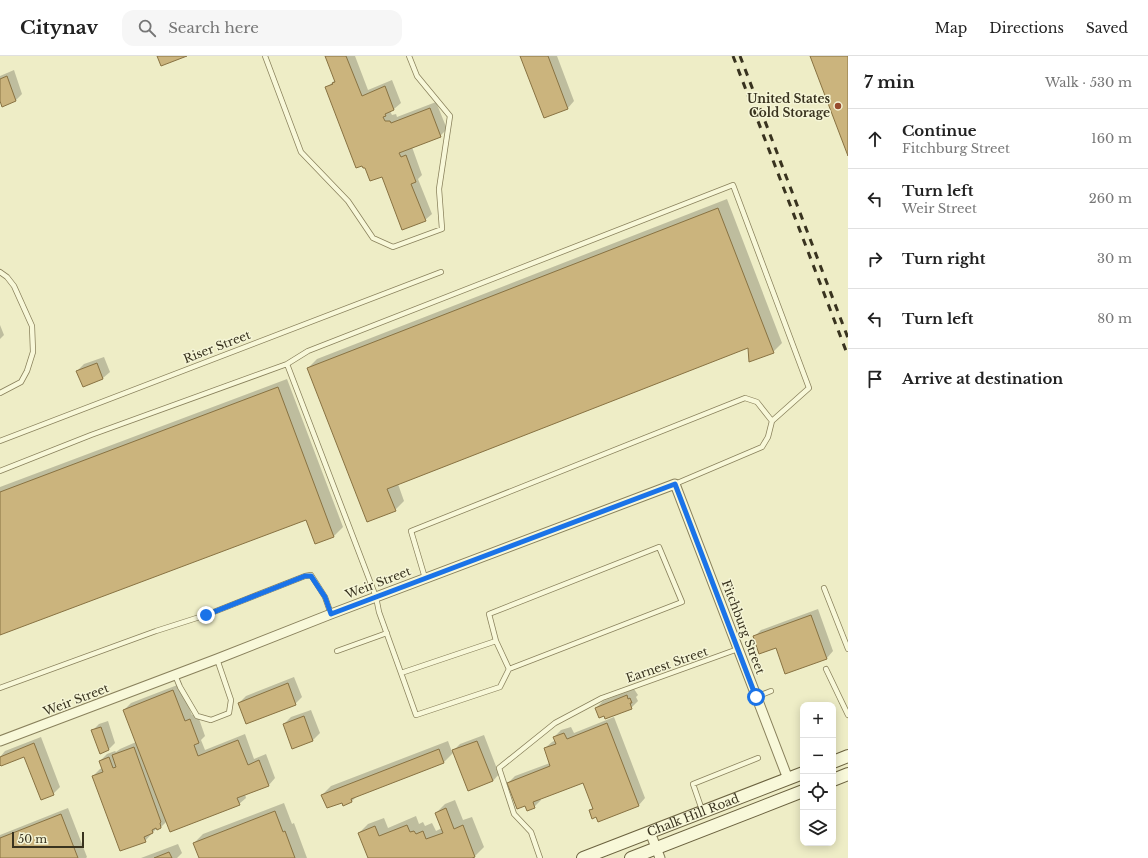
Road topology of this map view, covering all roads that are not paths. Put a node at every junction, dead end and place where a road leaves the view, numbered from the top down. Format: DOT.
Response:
graph roads {
  1 [pos="265,56"];
  2 [pos="409,56"];
  3 [pos="0,272"];
  4 [pos="441,272"];
  5 [pos="287,364"];
  6 [pos="0,393"];
  7 [pos="772,421"];
  8 [pos="0,440"];
  9 [pos="0,471"];
  10 [pos="675,484"];
  11 [pos="425,578"];
  12 [pos="824,588"];
  13 [pos="376,597"];
  14 [pos="331,614"];
  15 [pos="386,633"];
  16 [pos="496,641"];
  17 [pos="738,649"];
  18 [pos="848,649"];
  19 [pos="337,651"];
  20 [pos="217,659"];
  21 [pos="509,669"];
  22 [pos="826,669"];
  23 [pos="401,673"];
  24 [pos="175,675"];
  25 [pos="0,688"];
  26 [pos="771,691"];
  27 [pos="756,697"];
  28 [pos="848,715"];
  29 [pos="0,741"];
  30 [pos="848,756"];
  31 [pos="758,758"];
  32 [pos="836,761"];
  33 [pos="800,774"];
  34 [pos="848,774"];
  35 [pos="788,779"];
  36 [pos="836,779"];
  37 [pos="800,792"];
  38 [pos="703,812"];
  39 [pos="650,832"];
  40 [pos="658,853"];
  41 [pos="540,858"];
  42 [pos="583,858"];
  43 [pos="631,858"];
  1 -- 2 [label="lane"];
  3 -- 6 [label="lane"];
  4 -- 8 [label="lane, Riser Street"];
  5 -- 7 [label="lane"];
  5 -- 9 [label="lane"];
  5 -- 13 [label="lane"];
  7 -- 10 [label="lane"];
  7 -- 11 [label="lane"];
  10 -- 11 [label="street, Weir Street"];
  10 -- 17 [label="street, Fitchburg Street"];
  11 -- 13 [label="street, Weir Street"];
  12 -- 18 [label="lane"];
  13 -- 14 [label="street, Weir Street"];
  13 -- 15 [label="lane"];
  14 -- 20 [label="street, Weir Street"];
  14 -- 25 [label="lane"];
  15 -- 19 [label="lane"];
  15 -- 23 [label="lane"];
  16 -- 21 [label="lane"];
  16 -- 21 [label="lane"];
  16 -- 23 [label="lane"];
  17 -- 27 [label="street, Fitchburg Street"];
  17 -- 41 [label="lane, Earnest Street"];
  20 -- 24 [label="street, Weir Street"];
  20 -- 24 [label="lane"];
  21 -- 23 [label="lane"];
  22 -- 28 [label="lane"];
  24 -- 29 [label="street, Weir Street"];
  26 -- 27 [label="lane"];
  27 -- 35 [label="street, Fitchburg Street"];
  30 -- 32 [label="street"];
  31 -- 38 [label="lane"];
  33 -- 35 [label="street, Chalk Hill Road"];
  34 -- 36 [label="street"];
  35 -- 38 [label="street, Chalk Hill Road"];
  37 -- 40 [label="street, Chalk Hill Road"];
  38 -- 39 [label="street, Chalk Hill Road"];
  39 -- 40 [label="street"];
  39 -- 42 [label="street, Chalk Hill Road"];
  40 -- 43 [label="street, Chalk Hill Road"];
}
